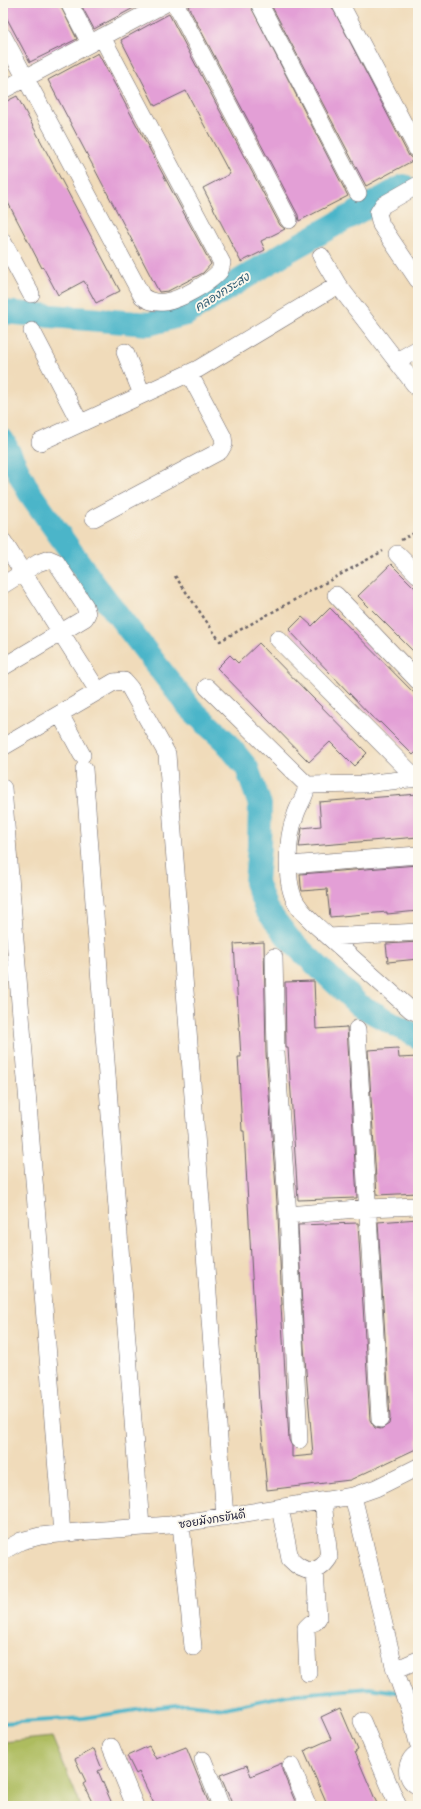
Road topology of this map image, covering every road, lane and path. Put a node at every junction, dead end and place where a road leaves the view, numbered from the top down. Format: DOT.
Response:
graph roads {
  1 [pos="69,3"];
  2 [pos="175,3"];
  3 [pos="259,3"];
  4 [pos="340,3"];
  5 [pos="156,5"];
  6 [pos="3,36"];
  7 [pos="96,40"];
  8 [pos="24,78"];
  9 [pos="3,90"];
  10 [pos="418,151"];
  11 [pos="418,185"];
  12 [pos="358,193"];
  13 [pos="289,220"];
  14 [pos="3,242"];
  15 [pos="321,256"];
  16 [pos="418,280"];
  17 [pos="338,285"];
  18 [pos="31,294"];
  19 [pos="32,331"];
  20 [pos="418,349"];
  21 [pos="125,352"];
  22 [pos="397,361"];
  23 [pos="189,373"];
  24 [pos="418,389"];
  25 [pos="142,394"];
  26 [pos="80,423"];
  27 [pos="40,442"];
  28 [pos="94,518"];
  29 [pos="418,531"];
  30 [pos="3,541"];
  31 [pos="395,548"];
  32 [pos="23,572"];
  33 [pos="418,575"];
  34 [pos="175,576"];
  35 [pos="3,585"];
  36 [pos="336,595"];
  37 [pos="60,632"];
  38 [pos="278,639"];
  39 [pos="3,667"];
  40 [pos="418,681"];
  41 [pos="207,688"];
  42 [pos="98,691"];
  43 [pos="60,714"];
  44 [pos="3,747"];
  45 [pos="418,777"];
  46 [pos="307,785"];
  47 [pos="3,788"];
  48 [pos="418,855"];
  49 [pos="289,865"];
  50 [pos="418,932"];
  51 [pos="329,938"];
  52 [pos="274,957"];
  53 [pos="418,1013"];
  54 [pos="357,1029"];
  55 [pos="418,1206"];
  56 [pos="368,1208"];
  57 [pos="288,1215"];
  58 [pos="380,1420"];
  59 [pos="299,1440"];
  60 [pos="418,1467"];
  61 [pos="352,1496"];
  62 [pos="322,1501"];
  63 [pos="280,1508"];
  64 [pos="225,1517"];
  65 [pos="181,1524"];
  66 [pos="141,1528"];
  67 [pos="62,1534"];
  68 [pos="3,1551"];
  69 [pos="315,1570"];
  70 [pos="193,1647"];
  71 [pos="418,1660"];
  72 [pos="308,1673"];
  73 [pos="397,1676"];
  74 [pos="362,1721"];
  75 [pos="418,1743"];
  76 [pos="111,1747"];
  77 [pos="418,1752"];
  78 [pos="203,1760"];
  79 [pos="291,1766"];
  80 [pos="418,1786"];
  81 [pos="134,1806"];
  82 [pos="221,1806"];
  83 [pos="308,1806"];
  84 [pos="398,1806"];
  1 -- 7 [label="street"];
  2 -- 13 [label="street"];
  3 -- 12 [label="street"];
  4 -- 10 [label="street"];
  5 -- 7 [label="street"];
  6 -- 8 [label="street"];
  7 -- 8 [label="street"];
  7 -- 8 [label="street"];
  8 -- 9 [label="street"];
  11 -- 16 [label="street"];
  14 -- 18 [label="street"];
  15 -- 17 [label="street"];
  17 -- 22 [label="street"];
  17 -- 23 [label="street"];
  19 -- 26 [label="street"];
  20 -- 22 [label="street"];
  21 -- 25 [label="street"];
  22 -- 24 [label="street"];
  23 -- 25 [label="street"];
  23 -- 28 [label="street"];
  25 -- 26 [label="street"];
  26 -- 27 [label="street"];
  29 -- 31 [label="path"];
  30 -- 32 [label="street"];
  31 -- 33 [label="street"];
  31 -- 34 [label="path"];
  32 -- 35 [label="street"];
  32 -- 37 [label="street"];
  32 -- 37 [label="street"];
  36 -- 40 [label="street"];
  37 -- 39 [label="street"];
  37 -- 42 [label="street"];
  38 -- 45 [label="street"];
  41 -- 46 [label="street"];
  42 -- 43 [label="street"];
  42 -- 64 [label="street"];
  43 -- 44 [label="street"];
  43 -- 66 [label="street"];
  45 -- 46 [label="street"];
  46 -- 49 [label="street"];
  47 -- 67 [label="street"];
  48 -- 49 [label="street"];
  49 -- 51 [label="street"];
  50 -- 51 [label="street"];
  51 -- 53 [label="street"];
  52 -- 57 [label="street"];
  54 -- 56 [label="street"];
  55 -- 56 [label="street"];
  56 -- 57 [label="street"];
  56 -- 58 [label="street"];
  57 -- 59 [label="street"];
  60 -- 61 [label="street, ซอยมังกรขันดี"];
  61 -- 62 [label="street, ซอยมังกรขันดี"];
  61 -- 73 [label="street"];
  62 -- 63 [label="street, ซอยมังกรขันดี"];
  62 -- 69 [label="street"];
  63 -- 64 [label="street, ซอยมังกรขันดี"];
  63 -- 69 [label="street"];
  64 -- 65 [label="street, ซอยมังกรขันดี"];
  65 -- 66 [label="street, ซอยมังกรขันดี"];
  65 -- 70 [label="street"];
  66 -- 67 [label="street, ซอยมังกรขันดี"];
  67 -- 68 [label="street, ซอยมังกรขันดี"];
  69 -- 72 [label="street"];
  71 -- 73 [label="street"];
  73 -- 75 [label="street"];
  74 -- 84 [label="street"];
  76 -- 81 [label="street"];
  77 -- 80 [label="street"];
  78 -- 82 [label="street"];
  79 -- 83 [label="street"];
}
